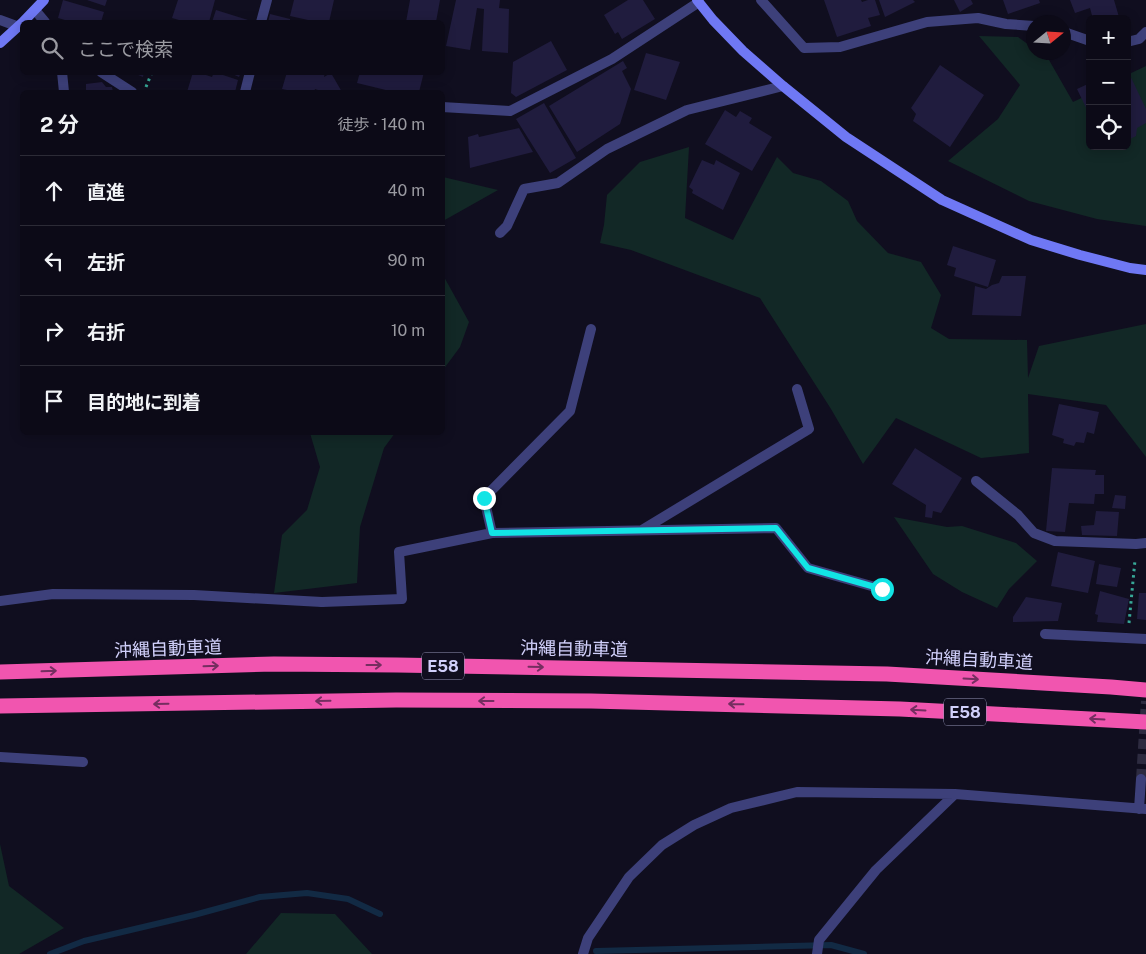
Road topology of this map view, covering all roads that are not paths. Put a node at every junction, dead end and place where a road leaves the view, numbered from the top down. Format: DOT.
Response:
graph roads {
  1 [pos="44,0"];
  2 [pos="267,0"];
  3 [pos="761,0"];
  4 [pos="698,1"];
  5 [pos="36,10"];
  6 [pos="0,20"];
  7 [pos="25,20"];
  8 [pos="44,20"];
  9 [pos="262,20"];
  10 [pos="20,24"];
  11 [pos="20,25"];
  12 [pos="1026,25"];
  13 [pos="1146,32"];
  14 [pos="1071,34"];
  15 [pos="1086,40"];
  16 [pos="1131,41"];
  17 [pos="0,43"];
  18 [pos="62,75"];
  19 [pos="106,75"];
  20 [pos="249,75"];
  21 [pos="783,86"];
  22 [pos="64,90"];
  23 [pos="129,90"];
  24 [pos="246,90"];
  25 [pos="445,107"];
  26 [pos="500,233"];
  27 [pos="1146,270"];
  28 [pos="591,329"];
  29 [pos="797,389"];
  30 [pos="976,481"];
  31 [pos="641,530"];
  32 [pos="492,533"];
  33 [pos="1141,544"];
  34 [pos="882,589"];
  35 [pos="0,600"];
  36 [pos="1045,634"];
  37 [pos="1146,640"];
  38 [pos="0,672"];
  39 [pos="1146,690"];
  40 [pos="0,706"];
  41 [pos="1146,722"];
  42 [pos="0,757"];
  43 [pos="83,762"];
  44 [pos="1141,779"];
  45 [pos="955,794"];
  46 [pos="1142,809"];
  47 [pos="583,954"];
  48 [pos="817,954"];
  1 -- 5 [label="main road"];
  2 -- 9 [label="street"];
  3 -- 12 [label="street"];
  4 -- 21 [label="main road"];
  4 -- 25 [label="street"];
  5 -- 7 [label="main road"];
  5 -- 8 [label="street"];
  6 -- 10 [label="street"];
  11 -- 17 [label="main road"];
  13 -- 16 [label="street"];
  14 -- 15 [label="street"];
  18 -- 22 [label="street"];
  19 -- 23 [label="street"];
  20 -- 24 [label="street"];
  21 -- 26 [label="street"];
  21 -- 27 [label="main road"];
  28 -- 32 [label="street"];
  29 -- 31 [label="street"];
  30 -- 33 [label="street"];
  31 -- 32 [label="street"];
  31 -- 34 [label="street"];
  32 -- 35 [label="street"];
  36 -- 37 [label="street"];
  38 -- 39 [label="highway, 沖縄自動車道 / E58, one-way"];
  41 -- 40 [label="highway, E58, one-way"];
  42 -- 43 [label="street"];
  44 -- 46 [label="street"];
  45 -- 46 [label="street"];
  45 -- 47 [label="street"];
  45 -- 48 [label="street"];
}
